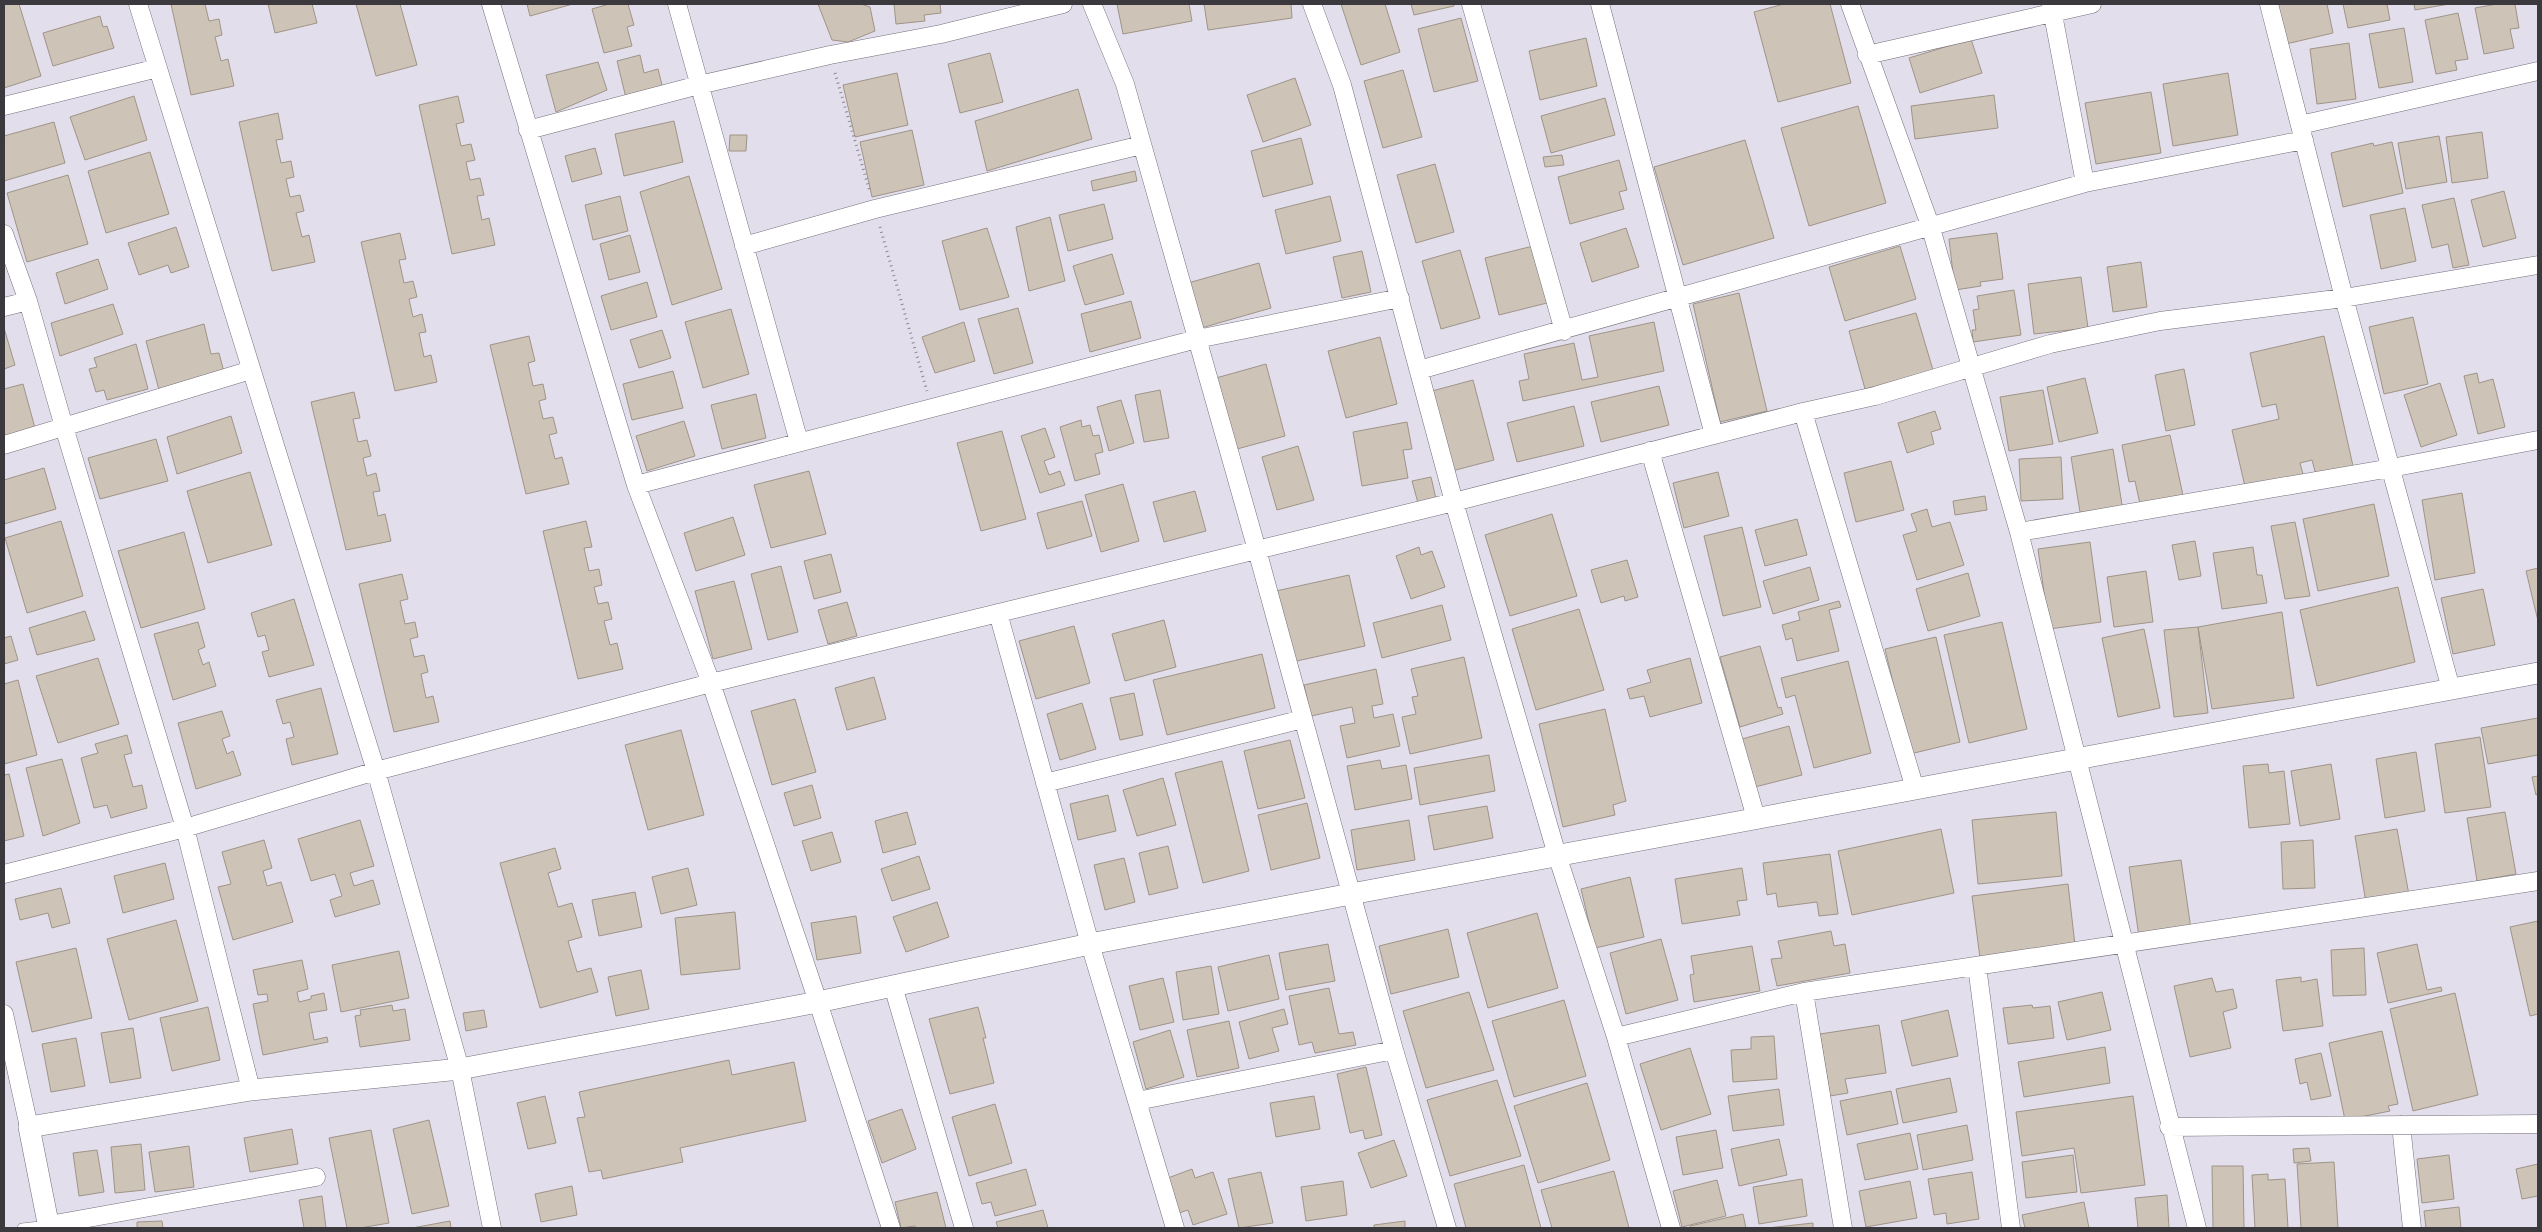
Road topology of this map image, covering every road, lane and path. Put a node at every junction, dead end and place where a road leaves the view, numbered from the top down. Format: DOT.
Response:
graph roads {
  1 [pos="138,4"];
  2 [pos="491,4"];
  3 [pos="677,4"];
  4 [pos="1064,4"];
  5 [pos="1092,4"];
  6 [pos="1312,4"];
  7 [pos="1471,4"];
  8 [pos="1600,4"];
  9 [pos="1850,4"];
  10 [pos="2092,4"];
  11 [pos="2269,4"];
  12 [pos="2052,8"];
  13 [pos="1867,55"];
  14 [pos="830,56"];
  15 [pos="158,68"];
  16 [pos="2538,71"];
  17 [pos="699,85"];
  18 [pos="4,106"];
  19 [pos="528,130"];
  20 [pos="2302,132"];
  21 [pos="1142,145"];
  22 [pos="2085,182"];
  23 [pos="875,209"];
  24 [pos="1930,225"];
  25 [pos="4,234"];
  26 [pos="744,246"];
  27 [pos="2538,265"];
  28 [pos="1400,298"];
  29 [pos="1677,298"];
  30 [pos="2344,298"];
  31 [pos="28,301"];
  32 [pos="4,307"];
  33 [pos="1564,331"];
  34 [pos="1197,339"];
  35 [pos="1971,366"];
  36 [pos="251,370"];
  37 [pos="1419,370"];
  38 [pos="932,408"];
  39 [pos="1803,412"];
  40 [pos="64,427"];
  41 [pos="1714,435"];
  42 [pos="2538,440"];
  43 [pos="799,442"];
  44 [pos="4,445"];
  45 [pos="1650,451"];
  46 [pos="2391,468"];
  47 [pos="636,484"];
  48 [pos="1454,502"];
  49 [pos="2019,532"];
  50 [pos="1257,550"];
  51 [pos="998,613"];
  52 [pos="2538,673"];
  53 [pos="710,683"];
  54 [pos="2451,689"];
  55 [pos="1303,719"];
  56 [pos="2075,759"];
  57 [pos="376,771"];
  58 [pos="1045,783"];
  59 [pos="1915,789"];
  60 [pos="1756,818"];
  61 [pos="185,828"];
  62 [pos="1557,855"];
  63 [pos="4,874"];
  64 [pos="2538,881"];
  65 [pos="1351,894"];
  66 [pos="1090,944"];
  67 [pos="2124,944"];
  68 [pos="1977,966"];
  69 [pos="893,986"];
  70 [pos="1804,992"];
  71 [pos="818,1002"];
  72 [pos="4,1014"];
  73 [pos="1616,1038"];
  74 [pos="1394,1050"];
  75 [pos="9,1065"];
  76 [pos="460,1069"];
  77 [pos="251,1090"];
  78 [pos="1137,1100"];
  79 [pos="2538,1124"];
  80 [pos="2401,1125"];
  81 [pos="29,1127"];
  82 [pos="2169,1127"];
  83 [pos="316,1177"];
  84 [pos="49,1227"];
  85 [pos="22,1228"];
  86 [pos="492,1228"];
  87 [pos="891,1228"];
  88 [pos="964,1228"];
  89 [pos="1175,1228"];
  90 [pos="1447,1228"];
  91 [pos="1671,1228"];
  92 [pos="1843,1228"];
  93 [pos="2011,1228"];
  94 [pos="2197,1228"];
  95 [pos="2412,1228"];
  1 -- 15 [label="street"];
  2 -- 19 [label="street"];
  3 -- 17 [label="street"];
  4 -- 14 [label="street"];
  5 -- 21 [label="street"];
  6 -- 28 [label="street"];
  7 -- 33 [label="street"];
  8 -- 29 [label="street"];
  9 -- 13 [label="street"];
  10 -- 12 [label="street"];
  11 -- 20 [label="street"];
  12 -- 13 [label="street"];
  12 -- 22 [label="street"];
  13 -- 24 [label="street"];
  14 -- 17 [label="street"];
  14 -- 23 [label="path"];
  15 -- 18 [label="street"];
  15 -- 36 [label="street"];
  16 -- 20 [label="street"];
  17 -- 19 [label="street"];
  17 -- 26 [label="street"];
  19 -- 47 [label="street"];
  20 -- 22 [label="street"];
  20 -- 30 [label="street"];
  21 -- 23 [label="street"];
  21 -- 34 [label="street"];
  22 -- 24 [label="street"];
  23 -- 26 [label="street"];
  23 -- 38 [label="path"];
  24 -- 29 [label="street"];
  24 -- 35 [label="street"];
  25 -- 31 [label="street"];
  26 -- 43 [label="street"];
  27 -- 30 [label="street"];
  28 -- 34 [label="street"];
  28 -- 37 [label="street"];
  29 -- 33 [label="street"];
  29 -- 41 [label="street"];
  30 -- 35 [label="street"];
  30 -- 46 [label="street"];
  31 -- 32 [label="street"];
  31 -- 40 [label="street"];
  33 -- 37 [label="street"];
  34 -- 38 [label="street"];
  34 -- 50 [label="street"];
  35 -- 39 [label="street"];
  35 -- 49 [label="street"];
  36 -- 40 [label="street"];
  36 -- 57 [label="street"];
  37 -- 48 [label="street"];
  38 -- 43 [label="street"];
  39 -- 41 [label="street"];
  39 -- 59 [label="street"];
  40 -- 44 [label="street"];
  40 -- 61 [label="street"];
  41 -- 45 [label="street"];
  42 -- 46 [label="street"];
  43 -- 47 [label="street"];
  45 -- 48 [label="street"];
  45 -- 60 [label="street"];
  46 -- 49 [label="street"];
  46 -- 54 [label="street"];
  47 -- 53 [label="street"];
  48 -- 50 [label="street"];
  48 -- 62 [label="street"];
  49 -- 56 [label="street"];
  50 -- 51 [label="street"];
  50 -- 55 [label="street"];
  51 -- 53 [label="street"];
  51 -- 58 [label="street"];
  52 -- 54 [label="street"];
  53 -- 57 [label="street"];
  53 -- 71 [label="street"];
  54 -- 56 [label="street"];
  55 -- 58 [label="street"];
  55 -- 65 [label="street"];
  56 -- 59 [label="street"];
  56 -- 67 [label="street"];
  57 -- 61 [label="street"];
  57 -- 76 [label="street"];
  58 -- 66 [label="street"];
  59 -- 60 [label="street"];
  60 -- 62 [label="street"];
  61 -- 63 [label="street"];
  61 -- 77 [label="street"];
  62 -- 65 [label="street"];
  62 -- 73 [label="street"];
  64 -- 67 [label="street"];
  65 -- 66 [label="street"];
  65 -- 74 [label="street"];
  66 -- 69 [label="street"];
  66 -- 78 [label="street"];
  67 -- 68 [label="street"];
  67 -- 82 [label="street"];
  68 -- 70 [label="street"];
  68 -- 93 [label="street"];
  69 -- 71 [label="street"];
  69 -- 88 [label="street"];
  70 -- 73 [label="street"];
  70 -- 92 [label="street"];
  71 -- 76 [label="street"];
  71 -- 87 [label="street"];
  72 -- 75 [label="street"];
  73 -- 91 [label="street"];
  74 -- 78 [label="street"];
  74 -- 90 [label="street"];
  75 -- 81 [label="street"];
  76 -- 77 [label="street"];
  76 -- 86 [label="street"];
  77 -- 81 [label="street"];
  78 -- 89 [label="street"];
  79 -- 80 [label="street"];
  80 -- 82 [label="street"];
  80 -- 95 [label="street"];
  81 -- 84 [label="street"];
  82 -- 94 [label="street"];
  83 -- 84 [label="street"];
  84 -- 85 [label="lane"];
}
